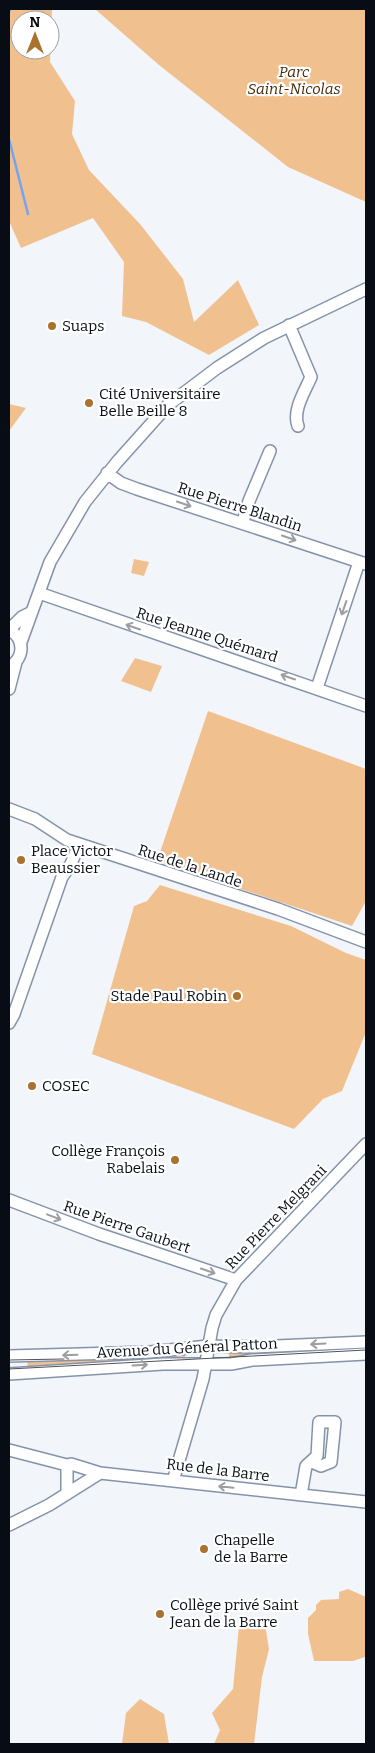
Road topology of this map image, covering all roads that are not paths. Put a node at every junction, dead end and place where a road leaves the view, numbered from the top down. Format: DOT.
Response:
graph roads {
  1 [pos="366,289"];
  2 [pos="289,325"];
  3 [pos="298,426"];
  4 [pos="270,451"];
  5 [pos="107,474"];
  6 [pos="243,522"];
  7 [pos="363,563"];
  8 [pos="38,593"];
  9 [pos="32,612"];
  10 [pos="9,630"];
  11 [pos="21,642"];
  12 [pos="12,665"];
  13 [pos="318,688"];
  14 [pos="9,689"];
  15 [pos="366,706"];
  16 [pos="9,810"];
  17 [pos="79,844"];
  18 [pos="366,942"];
  19 [pos="9,1023"];
  20 [pos="366,1144"];
  21 [pos="9,1200"];
  22 [pos="236,1280"];
  23 [pos="366,1342"];
  24 [pos="208,1346"];
  25 [pos="366,1354"];
  26 [pos="9,1356"];
  27 [pos="205,1364"];
  28 [pos="9,1374"];
  29 [pos="9,1450"];
  30 [pos="312,1462"];
  31 [pos="67,1465"];
  32 [pos="100,1473"];
  33 [pos="173,1481"];
  34 [pos="67,1494"];
  35 [pos="301,1495"];
  36 [pos="366,1502"];
  37 [pos="9,1525"];
  1 -- 2 [label="street"];
  2 -- 3 [label="street"];
  2 -- 5 [label="street"];
  4 -- 6 [label="street"];
  5 -- 6 [label="street, Rue Pierre Blandin, one-way"];
  5 -- 8 [label="street"];
  6 -- 7 [label="street, Rue Pierre Blandin, one-way"];
  7 -- 13 [label="street, one-way"];
  8 -- 9 [label="street"];
  13 -- 8 [label="street, Rue Jeanne Quémard, one-way"];
  9 -- 10 [label="street"];
  9 -- 11 [label="street"];
  10 -- 11 [label="street"];
  11 -- 12 [label="street"];
  12 -- 14 [label="street"];
  13 -- 15 [label="street, Rue Jeanne Quémard"];
  16 -- 17 [label="street, Rue de la Lande"];
  17 -- 18 [label="street, Rue de la Lande"];
  17 -- 19 [label="street"];
  20 -- 22 [label="street, Rue Pierre Melgrani"];
  21 -- 22 [label="street, Rue Pierre Gaubert, one-way"];
  22 -- 24 [label="street, Rue Pierre Melgrani"];
  23 -- 24 [label="street, Avenue du Général Patton, one-way"];
  24 -- 26 [label="street, Avenue du Général Patton, one-way"];
  24 -- 27 [label="street, Rue Pierre Melgrani"];
  25 -- 27 [label="street, Avenue du Général Patton"];
  28 -- 27 [label="street, Avenue du Général Patton, one-way"];
  27 -- 33 [label="street, Rue Pierre Melgrani"];
  29 -- 31 [label="street, Rue de la Barre"];
  30 -- 35 [label="street"];
  31 -- 32 [label="street, Rue de la Barre"];
  31 -- 34 [label="street"];
  32 -- 33 [label="street, Rue de la Barre"];
  32 -- 34 [label="street"];
  35 -- 33 [label="street, Rue de la Barre, one-way"];
  34 -- 37 [label="street"];
  35 -- 36 [label="street, Rue de la Barre"];
}
